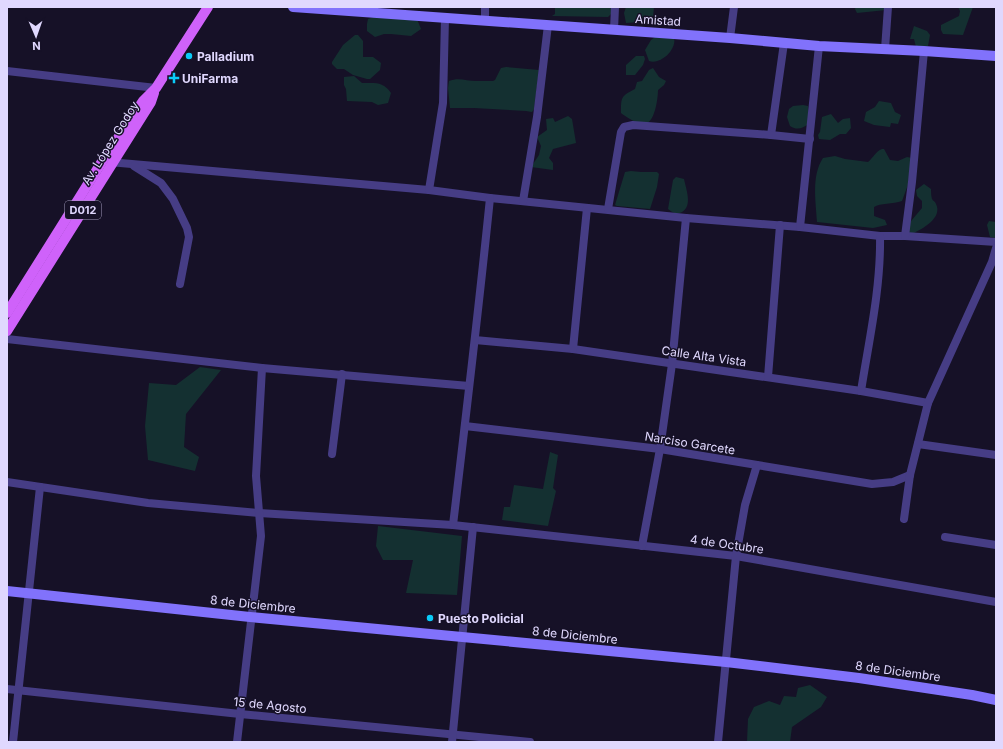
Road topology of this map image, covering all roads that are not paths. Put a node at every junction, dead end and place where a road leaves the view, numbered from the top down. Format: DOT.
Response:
graph roads {
  1 [pos="208,7"];
  2 [pos="293,7"];
  3 [pos="485,7"];
  4 [pos="615,7"];
  5 [pos="734,7"];
  6 [pos="888,7"];
  7 [pos="444,18"];
  8 [pos="485,21"];
  9 [pos="548,26"];
  10 [pos="614,30"];
  11 [pos="730,38"];
  12 [pos="784,43"];
  13 [pos="819,46"];
  14 [pos="885,49"];
  15 [pos="924,51"];
  16 [pos="996,56"];
  17 [pos="7,71"];
  18 [pos="156,88"];
  19 [pos="771,135"];
  20 [pos="810,139"];
  21 [pos="103,160"];
  22 [pos="114,163"];
  23 [pos="131,164"];
  24 [pos="429,190"];
  25 [pos="490,198"];
  26 [pos="523,201"];
  27 [pos="587,208"];
  28 [pos="608,209"];
  29 [pos="686,218"];
  30 [pos="780,225"];
  31 [pos="800,227"];
  32 [pos="880,236"];
  33 [pos="905,236"];
  34 [pos="996,242"];
  35 [pos="996,248"];
  36 [pos="180,284"];
  37 [pos="7,313"];
  38 [pos="7,331"];
  39 [pos="7,339"];
  40 [pos="475,340"];
  41 [pos="573,349"];
  42 [pos="672,364"];
  43 [pos="262,368"];
  44 [pos="342,374"];
  45 [pos="768,377"];
  46 [pos="468,386"];
  47 [pos="861,391"];
  48 [pos="928,404"];
  49 [pos="465,426"];
  50 [pos="918,444"];
  51 [pos="660,450"];
  52 [pos="332,454"];
  53 [pos="996,455"];
  54 [pos="757,465"];
  55 [pos="910,475"];
  56 [pos="7,482"];
  57 [pos="40,487"];
  58 [pos="258,513"];
  59 [pos="904,519"];
  60 [pos="453,525"];
  61 [pos="473,527"];
  62 [pos="945,537"];
  63 [pos="996,545"];
  64 [pos="642,546"];
  65 [pos="736,556"];
  66 [pos="7,591"];
  67 [pos="29,594"];
  68 [pos="996,602"];
  69 [pos="250,617"];
  70 [pos="463,637"];
  71 [pos="726,662"];
  72 [pos="7,689"];
  73 [pos="19,690"];
  74 [pos="996,700"];
  75 [pos="240,714"];
  76 [pos="453,738"];
  77 [pos="13,742"];
  78 [pos="237,742"];
  79 [pos="530,742"];
  80 [pos="718,742"];
  1 -- 18 [label="main road, D012"];
  2 -- 7 [label="street, Amistad"];
  3 -- 8 [label="street"];
  4 -- 10 [label="street"];
  5 -- 11 [label="street"];
  6 -- 14 [label="street"];
  7 -- 8 [label="street, Amistad"];
  7 -- 24 [label="street"];
  8 -- 9 [label="street, Amistad"];
  9 -- 10 [label="street, Amistad"];
  9 -- 26 [label="street"];
  10 -- 11 [label="street, Amistad"];
  11 -- 12 [label="street, Amistad"];
  12 -- 13 [label="street, Amistad"];
  12 -- 19 [label="street"];
  13 -- 14 [label="street, Amistad"];
  13 -- 20 [label="street"];
  14 -- 15 [label="street, Amistad"];
  15 -- 16 [label="street, Amistad"];
  15 -- 33 [label="street"];
  17 -- 18 [label="street"];
  18 -- 21 [label="main road, D012"];
  18 -- 22 [label="main road, Av. López Godoy / D012"];
  19 -- 20 [label="street"];
  19 -- 28 [label="street"];
  20 -- 31 [label="street"];
  21 -- 22 [label="street"];
  21 -- 37 [label="main road, D012"];
  22 -- 23 [label="street"];
  22 -- 38 [label="main road, Av. López Godoy / D012"];
  23 -- 24 [label="street"];
  23 -- 36 [label="street"];
  24 -- 25 [label="street"];
  25 -- 26 [label="street"];
  25 -- 40 [label="street"];
  26 -- 27 [label="street"];
  27 -- 28 [label="street"];
  27 -- 41 [label="street"];
  28 -- 29 [label="street"];
  29 -- 30 [label="street"];
  29 -- 42 [label="street"];
  30 -- 31 [label="street"];
  30 -- 45 [label="street"];
  31 -- 32 [label="street"];
  32 -- 33 [label="street"];
  32 -- 47 [label="street"];
  33 -- 34 [label="street"];
  35 -- 48 [label="street"];
  39 -- 43 [label="street"];
  40 -- 41 [label="street, Calle Alta Vista"];
  40 -- 46 [label="street"];
  41 -- 42 [label="street, Calle Alta Vista"];
  42 -- 45 [label="street, Calle Alta Vista"];
  42 -- 51 [label="street"];
  43 -- 44 [label="street"];
  43 -- 58 [label="street"];
  44 -- 46 [label="street"];
  44 -- 52 [label="street"];
  45 -- 47 [label="street, Calle Alta Vista"];
  46 -- 49 [label="street"];
  47 -- 48 [label="street, Calle Alta Vista"];
  48 -- 50 [label="street"];
  49 -- 51 [label="street, Narciso Garcete"];
  49 -- 60 [label="street"];
  50 -- 53 [label="street"];
  50 -- 55 [label="street"];
  51 -- 54 [label="street, Narciso Garcete"];
  51 -- 64 [label="street"];
  54 -- 55 [label="street, Narciso Garcete"];
  54 -- 65 [label="street"];
  55 -- 59 [label="street"];
  56 -- 57 [label="street, 4 de Octubre"];
  57 -- 58 [label="street, 4 de Octubre"];
  57 -- 67 [label="street"];
  58 -- 60 [label="street, 4 de Octubre"];
  58 -- 69 [label="street"];
  60 -- 61 [label="street, 4 de Octubre"];
  61 -- 64 [label="street, 4 de Octubre"];
  61 -- 70 [label="street"];
  62 -- 63 [label="street"];
  64 -- 65 [label="street, 4 de Octubre"];
  65 -- 68 [label="street, 4 de Octubre"];
  65 -- 71 [label="street"];
  66 -- 67 [label="street, 8 de Diciembre"];
  67 -- 69 [label="street, 8 de Diciembre"];
  67 -- 73 [label="street"];
  69 -- 70 [label="street, 8 de Diciembre"];
  69 -- 75 [label="street"];
  70 -- 71 [label="street, 8 de Diciembre"];
  70 -- 76 [label="street"];
  71 -- 74 [label="street, 8 de Diciembre"];
  71 -- 80 [label="street"];
  72 -- 73 [label="street, 15 de Agosto"];
  73 -- 75 [label="street, 15 de Agosto"];
  73 -- 77 [label="street"];
  75 -- 76 [label="street, 15 de Agosto"];
  75 -- 78 [label="street"];
  76 -- 79 [label="street, 15 de Agosto"];
}
